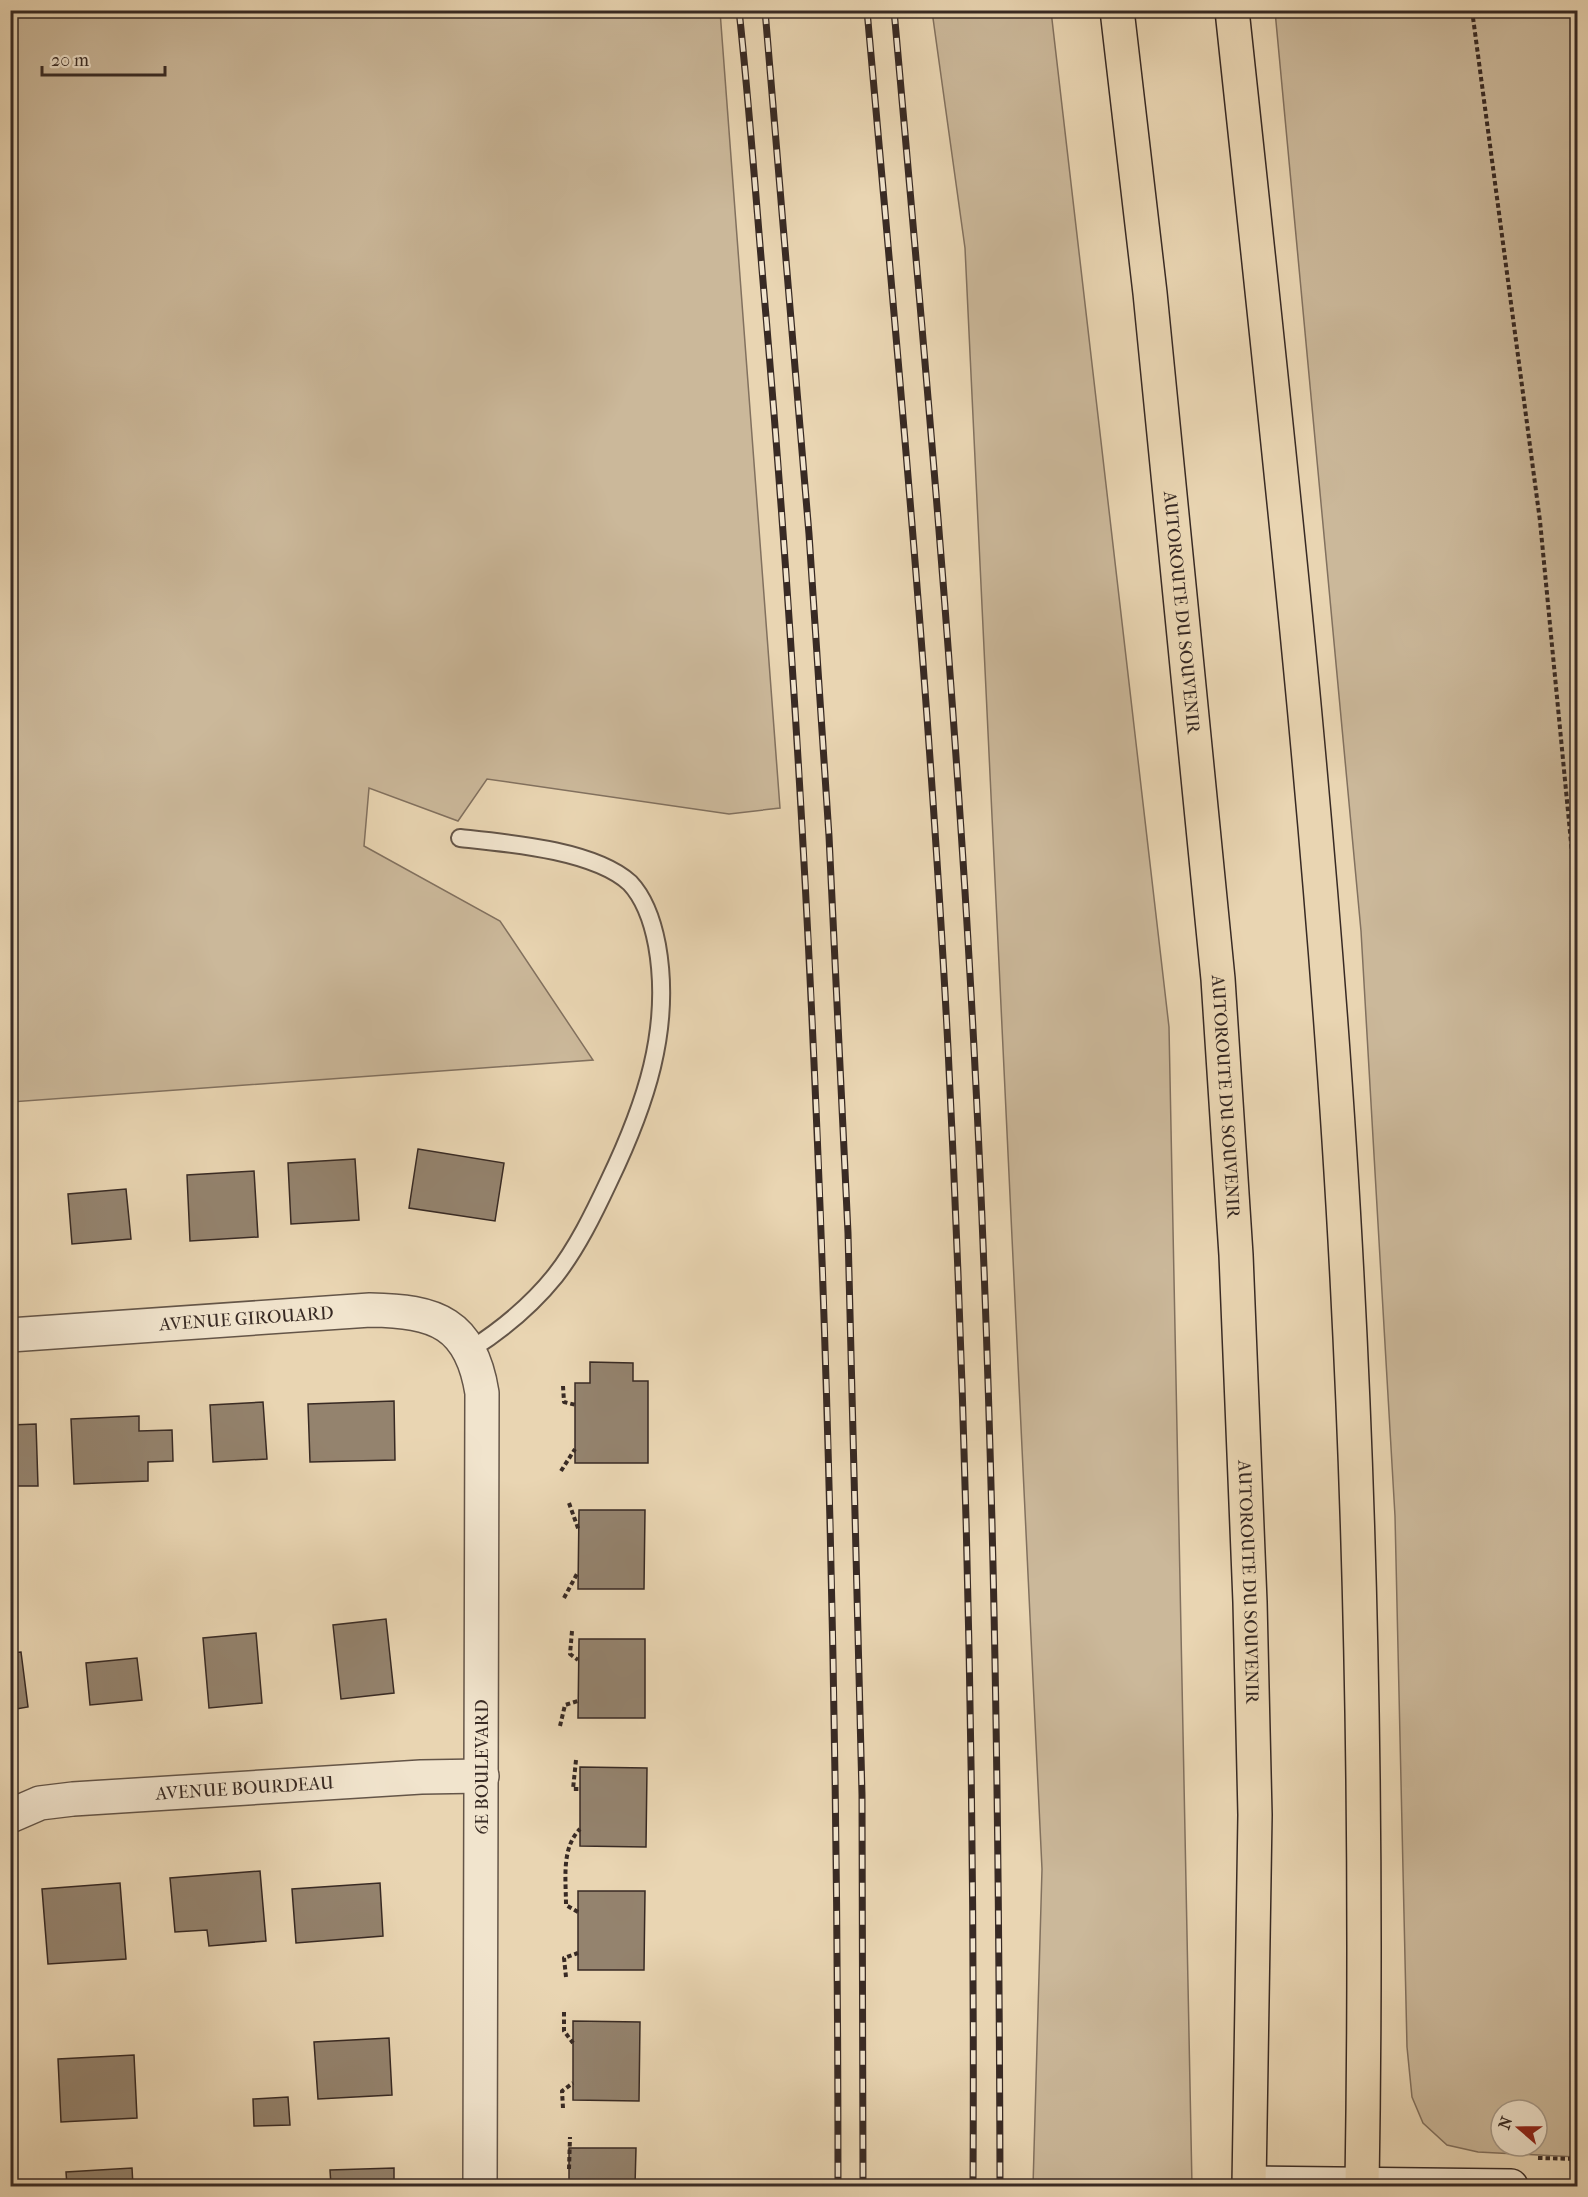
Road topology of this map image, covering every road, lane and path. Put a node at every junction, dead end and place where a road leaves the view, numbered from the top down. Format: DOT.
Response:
graph roads {
  1 [pos="1117,10"];
  2 [pos="1232,10"];
  3 [pos="1472,10"];
  4 [pos="460,838"];
  5 [pos="1578,915"];
  6 [pos="10,1335"];
  7 [pos="470,1350"];
  8 [pos="563,1386"];
  9 [pos="576,1405"];
  10 [pos="575,1449"];
  11 [pos="561,1471"];
  12 [pos="569,1503"];
  13 [pos="579,1531"];
  14 [pos="578,1572"];
  15 [pos="564,1598"];
  16 [pos="572,1631"];
  17 [pos="578,1660"];
  18 [pos="578,1701"];
  19 [pos="560,1726"];
  20 [pos="576,1760"];
  21 [pos="482,1776"];
  22 [pos="580,1789"];
  23 [pos="10,1816"];
  24 [pos="580,1829"];
  25 [pos="578,1912"];
  26 [pos="578,1953"];
  27 [pos="566,1977"];
  28 [pos="564,2012"];
  29 [pos="573,2043"];
  30 [pos="573,2083"];
  31 [pos="563,2108"];
  32 [pos="570,2137"];
  33 [pos="569,2169"];
  34 [pos="1249,2185"];
  35 [pos="1362,2185"];
  36 [pos="480,2187"];
  37 [pos="1511,2187"];
  1 -- 34 [label="highway, AUTOROUTE DU SOUVENIR"];
  2 -- 35 [label="highway"];
  3 -- 5 [label="path"];
  4 -- 7 [label="lane"];
  6 -- 7 [label="street, AVENUE GIROUARD"];
  7 -- 21 [label="street, 6E BOULEVARD"];
  8 -- 9 [label="path"];
  10 -- 11 [label="path"];
  12 -- 13 [label="path"];
  14 -- 15 [label="path"];
  16 -- 17 [label="path"];
  18 -- 19 [label="path"];
  20 -- 22 [label="path"];
  21 -- 23 [label="street, AVENUE BOURDEAU"];
  21 -- 36 [label="street, 6E BOULEVARD"];
  24 -- 25 [label="path"];
  26 -- 27 [label="path"];
  28 -- 29 [label="path"];
  30 -- 31 [label="path"];
  32 -- 33 [label="path"];
  34 -- 35 [label="street"];
  35 -- 37 [label="street"];
}
